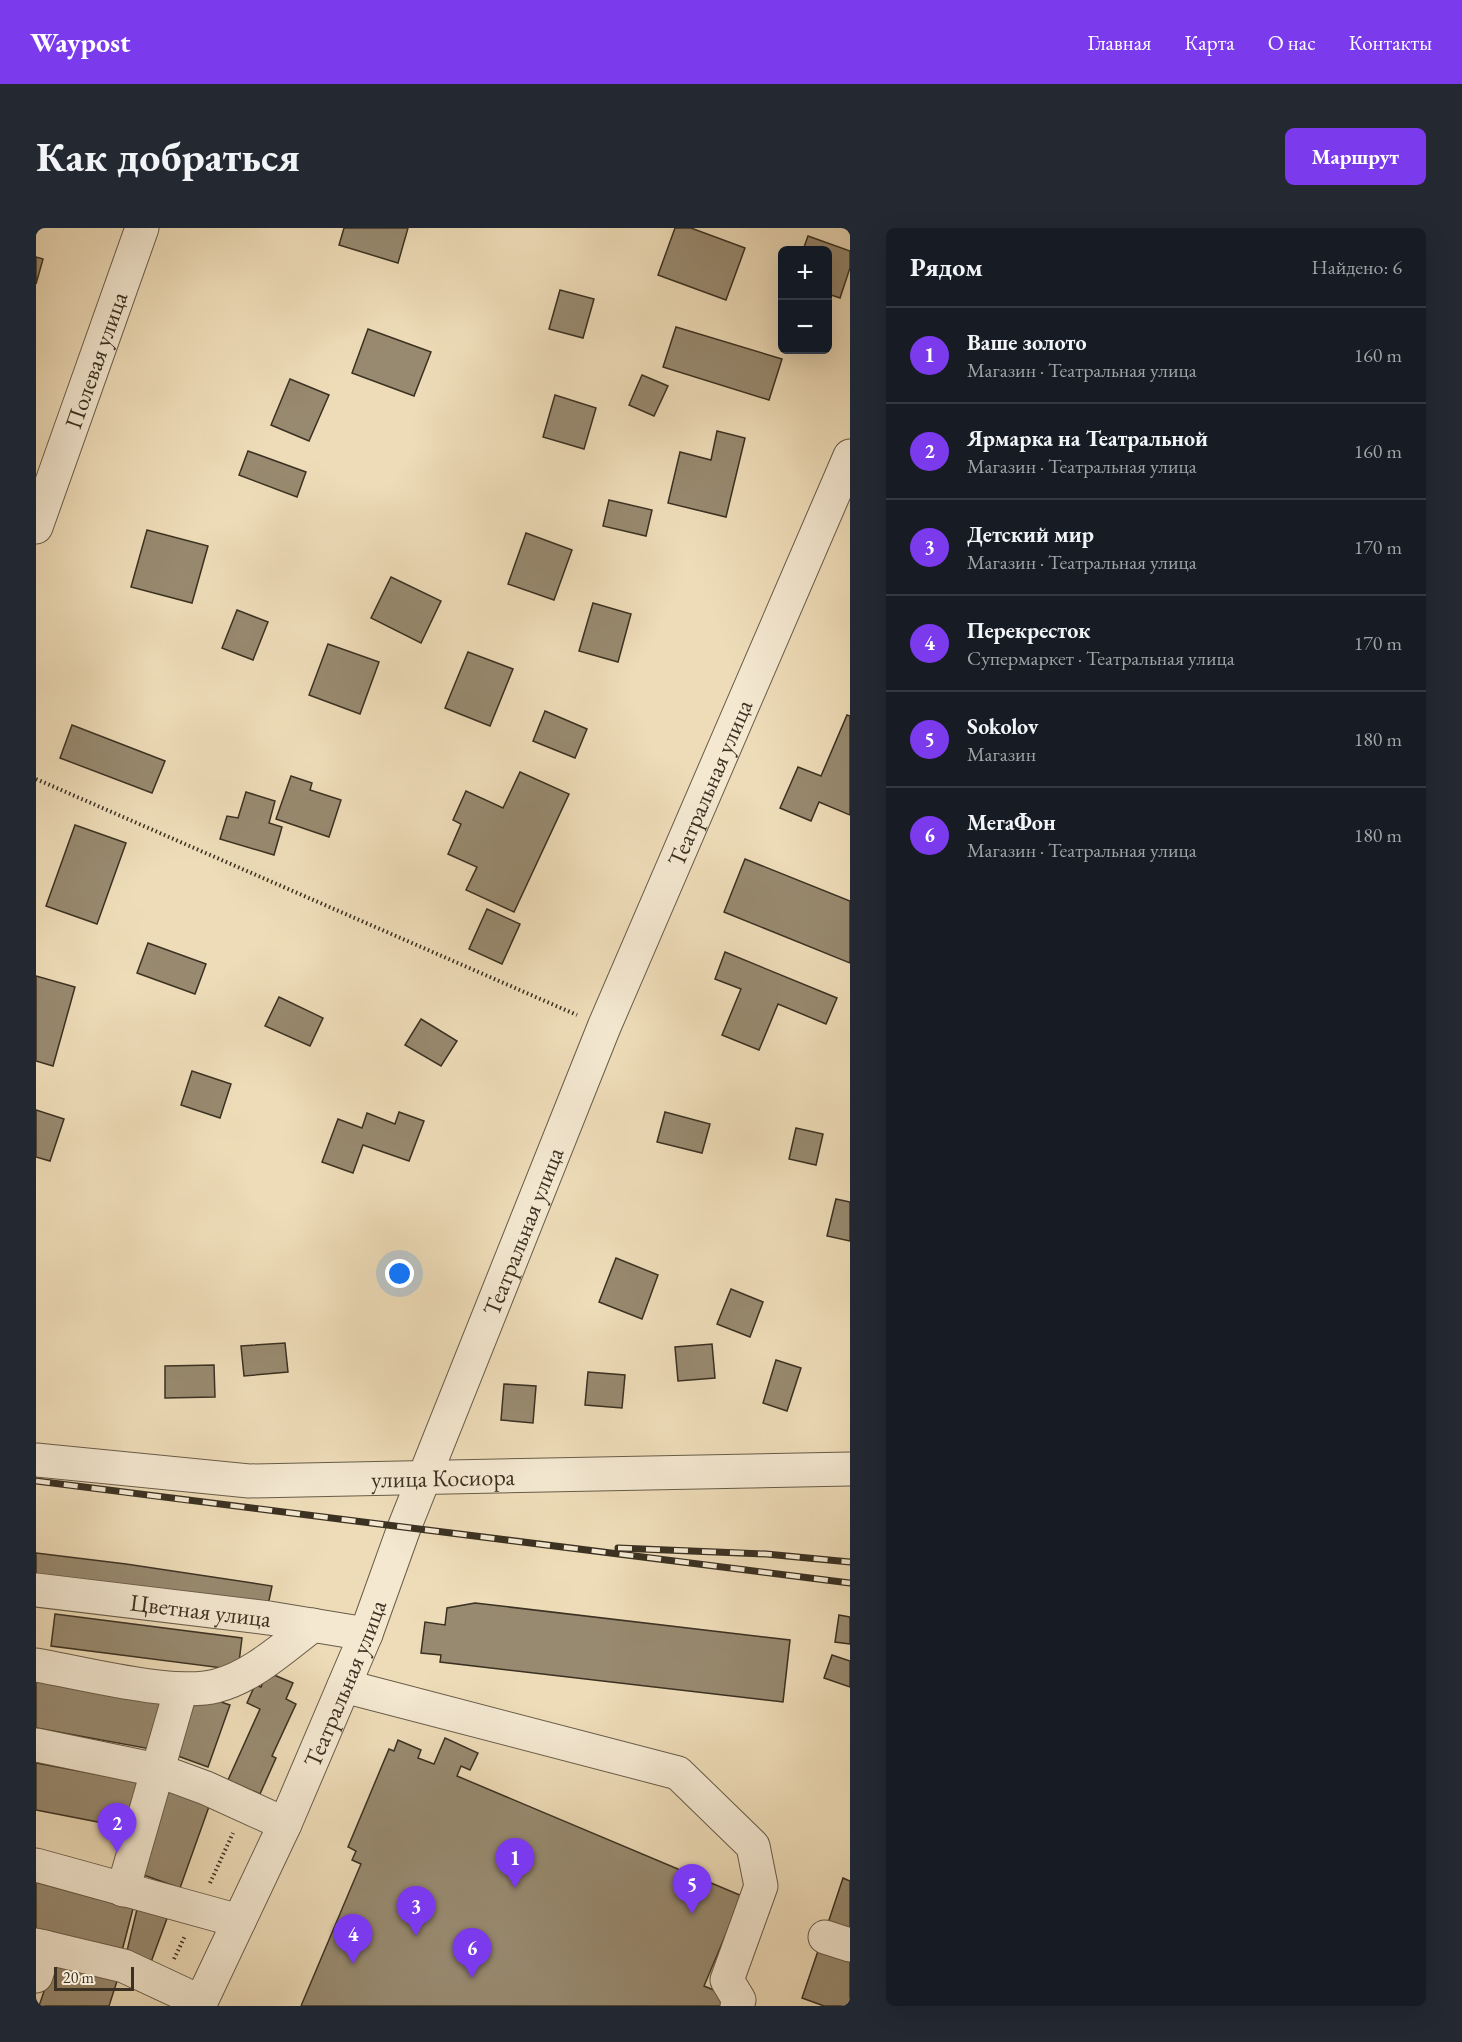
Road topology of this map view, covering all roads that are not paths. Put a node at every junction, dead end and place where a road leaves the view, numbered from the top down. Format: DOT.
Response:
graph roads {
  1 [pos="142,228"];
  2 [pos="850,456"];
  3 [pos="36,526"];
  4 [pos="36,1460"];
  5 [pos="850,1469"];
  6 [pos="426,1477"];
  7 [pos="36,1590"];
  8 [pos="313,1625"];
  9 [pos="366,1634"];
  10 [pos="36,1665"];
  11 [pos="344,1686"];
  12 [pos="181,1689"];
  13 [pos="36,1745"];
  14 [pos="157,1770"];
  15 [pos="285,1824"];
  16 [pos="36,1865"];
  17 [pos="123,1890"];
  18 [pos="239,1921"];
  19 [pos="39,1956"];
  20 [pos="200,2004"];
  21 [pos="737,2006"];
  1 -- 3 [label="street, Полевая улица"];
  2 -- 6 [label="street, Театральная улица"];
  4 -- 6 [label="street, улица Косиора"];
  5 -- 6 [label="street, улица Косиора"];
  6 -- 9 [label="street, Театральная улица"];
  7 -- 8 [label="street, Цветная улица"];
  8 -- 9 [label="street, Цветная улица"];
  8 -- 12 [label="street"];
  9 -- 11 [label="street, Театральная улица"];
  10 -- 12 [label="street"];
  11 -- 15 [label="street, Театральная улица"];
  11 -- 21 [label="street"];
  12 -- 14 [label="street"];
  13 -- 14 [label="street"];
  14 -- 15 [label="street"];
  14 -- 17 [label="street"];
  15 -- 18 [label="street, Театральная улица"];
  16 -- 17 [label="street"];
  17 -- 18 [label="street"];
  18 -- 20 [label="street, Театральная улица"];
  19 -- 20 [label="street"];
}
